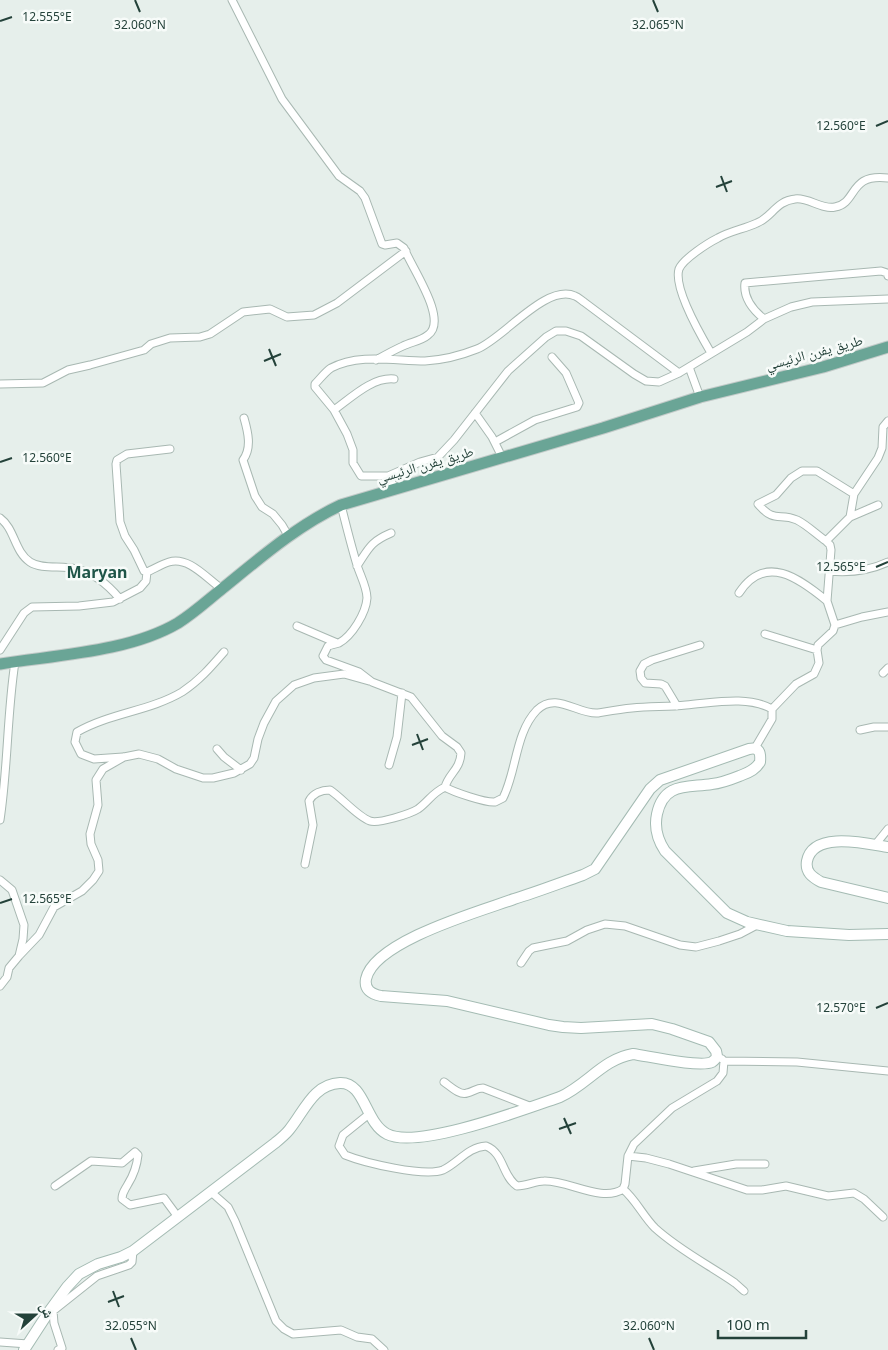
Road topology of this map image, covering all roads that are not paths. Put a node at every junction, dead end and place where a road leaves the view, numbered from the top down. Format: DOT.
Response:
graph roads {
  1 [pos="232,0"];
  2 [pos="888,178"];
  3 [pos="406,251"];
  4 [pos="888,276"];
  5 [pos="888,299"];
  6 [pos="764,319"];
  7 [pos="888,348"];
  8 [pos="711,353"];
  9 [pos="552,357"];
  10 [pos="376,360"];
  11 [pos="689,366"];
  12 [pos="679,373"];
  13 [pos="394,379"];
  14 [pos="0,384"];
  15 [pos="700,397"];
  16 [pos="334,410"];
  17 [pos="475,413"];
  18 [pos="244,418"];
  19 [pos="888,421"];
  20 [pos="495,442"];
  21 [pos="170,449"];
  22 [pos="502,457"];
  23 [pos="388,476"];
  24 [pos="395,488"];
  25 [pos="854,494"];
  26 [pos="341,504"];
  27 [pos="878,505"];
  28 [pos="0,518"];
  29 [pos="850,518"];
  30 [pos="391,533"];
  31 [pos="290,537"];
  32 [pos="826,541"];
  33 [pos="888,562"];
  34 [pos="357,566"];
  35 [pos="829,571"];
  36 [pos="147,572"];
  37 [pos="222,589"];
  38 [pos="739,593"];
  39 [pos="120,599"];
  40 [pos="827,601"];
  41 [pos="888,612"];
  42 [pos="834,625"];
  43 [pos="297,626"];
  44 [pos="765,634"];
  45 [pos="337,643"];
  46 [pos="700,645"];
  47 [pos="0,650"];
  48 [pos="816,650"];
  49 [pos="224,652"];
  50 [pos="15,662"];
  51 [pos="0,664"];
  52 [pos="372,682"];
  53 [pos="402,693"];
  54 [pos="678,706"];
  55 [pos="772,709"];
  56 [pos="888,727"];
  57 [pos="860,730"];
  58 [pos="755,748"];
  59 [pos="218,749"];
  60 [pos="124,757"];
  61 [pos="389,765"];
  62 [pos="241,770"];
  63 [pos="445,787"];
  64 [pos="0,820"];
  65 [pos="888,829"];
  66 [pos="875,845"];
  67 [pos="888,847"];
  68 [pos="305,864"];
  69 [pos="0,880"];
  70 [pos="888,898"];
  71 [pos="757,925"];
  72 [pos="888,934"];
  73 [pos="20,956"];
  74 [pos="521,964"];
  75 [pos="0,986"];
  76 [pos="721,1058"];
  77 [pos="888,1071"];
  78 [pos="444,1082"];
  79 [pos="532,1107"];
  80 [pos="369,1114"];
  81 [pos="628,1156"];
  82 [pos="765,1164"];
  83 [pos="694,1172"];
  84 [pos="54,1186"];
  85 [pos="624,1189"];
  86 [pos="211,1192"];
  87 [pos="178,1217"];
  88 [pos="883,1217"];
  89 [pos="133,1251"];
  90 [pos="744,1291"];
  91 [pos="0,1342"];
  92 [pos="26,1347"];
  93 [pos="58,1350"];
  94 [pos="384,1350"];
  1 -- 3 [label="street"];
  2 -- 8 [label="street"];
  3 -- 10 [label="street"];
  3 -- 14 [label="street"];
  4 -- 6 [label="street"];
  5 -- 6 [label="street"];
  6 -- 8 [label="street"];
  7 -- 15 [label="main road, طريق يفرن الرئيسي"];
  8 -- 11 [label="street"];
  9 -- 20 [label="street"];
  10 -- 12 [label="street"];
  10 -- 16 [label="street"];
  11 -- 12 [label="street"];
  11 -- 15 [label="street"];
  12 -- 17 [label="street"];
  13 -- 16 [label="street"];
  15 -- 22 [label="main road, طريق يفرن الرئيسي"];
  16 -- 23 [label="street"];
  17 -- 20 [label="street"];
  17 -- 23 [label="street"];
  18 -- 31 [label="street"];
  19 -- 25 [label="street"];
  20 -- 22 [label="street"];
  21 -- 36 [label="street"];
  22 -- 24 [label="main road, طريق يفرن الرئيسي"];
  23 -- 24 [label="street"];
  24 -- 26 [label="main road, طريق يفرن الرئيسي"];
  25 -- 29 [label="street"];
  25 -- 32 [label="street"];
  26 -- 31 [label="main road, طريق يفرن الرئيسي"];
  26 -- 34 [label="street"];
  27 -- 29 [label="street"];
  28 -- 39 [label="street"];
  29 -- 32 [label="street"];
  30 -- 34 [label="street"];
  31 -- 37 [label="main road, طريق يفرن الرئيسي"];
  32 -- 35 [label="street"];
  33 -- 35 [label="street"];
  34 -- 45 [label="street"];
  35 -- 40 [label="street"];
  36 -- 37 [label="street"];
  36 -- 39 [label="street"];
  37 -- 50 [label="main road, طريق يفرن الرئيسي"];
  38 -- 40 [label="street"];
  39 -- 47 [label="street"];
  40 -- 42 [label="street"];
  41 -- 42 [label="street"];
  42 -- 48 [label="street"];
  43 -- 45 [label="street"];
  44 -- 48 [label="street"];
  45 -- 52 [label="street"];
  46 -- 54 [label="street"];
  48 -- 55 [label="street"];
  49 -- 60 [label="street"];
  50 -- 51 [label="main road, طريق يفرن الرئيسي"];
  50 -- 64 [label="street"];
  52 -- 53 [label="street"];
  52 -- 62 [label="street"];
  53 -- 61 [label="street"];
  53 -- 63 [label="street"];
  54 -- 55 [label="street"];
  54 -- 63 [label="street"];
  55 -- 58 [label="street"];
  56 -- 57 [label="street"];
  58 -- 71 [label="street"];
  58 -- 76 [label="street"];
  59 -- 62 [label="street"];
  60 -- 62 [label="street"];
  60 -- 73 [label="street"];
  63 -- 68 [label="street"];
  65 -- 66 [label="street"];
  66 -- 67 [label="street"];
  66 -- 70 [label="street"];
  69 -- 73 [label="street"];
  71 -- 72 [label="street"];
  71 -- 74 [label="street"];
  73 -- 75 [label="street"];
  76 -- 77 [label="street"];
  76 -- 79 [label="street"];
  76 -- 81 [label="street"];
  78 -- 79 [label="street"];
  79 -- 80 [label="street"];
  80 -- 85 [label="street"];
  80 -- 86 [label="street"];
  81 -- 83 [label="street"];
  81 -- 85 [label="street"];
  82 -- 83 [label="street"];
  83 -- 88 [label="street"];
  84 -- 87 [label="street"];
  85 -- 90 [label="street"];
  86 -- 87 [label="street"];
  86 -- 94 [label="street"];
  87 -- 89 [label="street"];
  89 -- 92 [label="street"];
  89 -- 93 [label="street"];
  91 -- 92 [label="street"];
}
